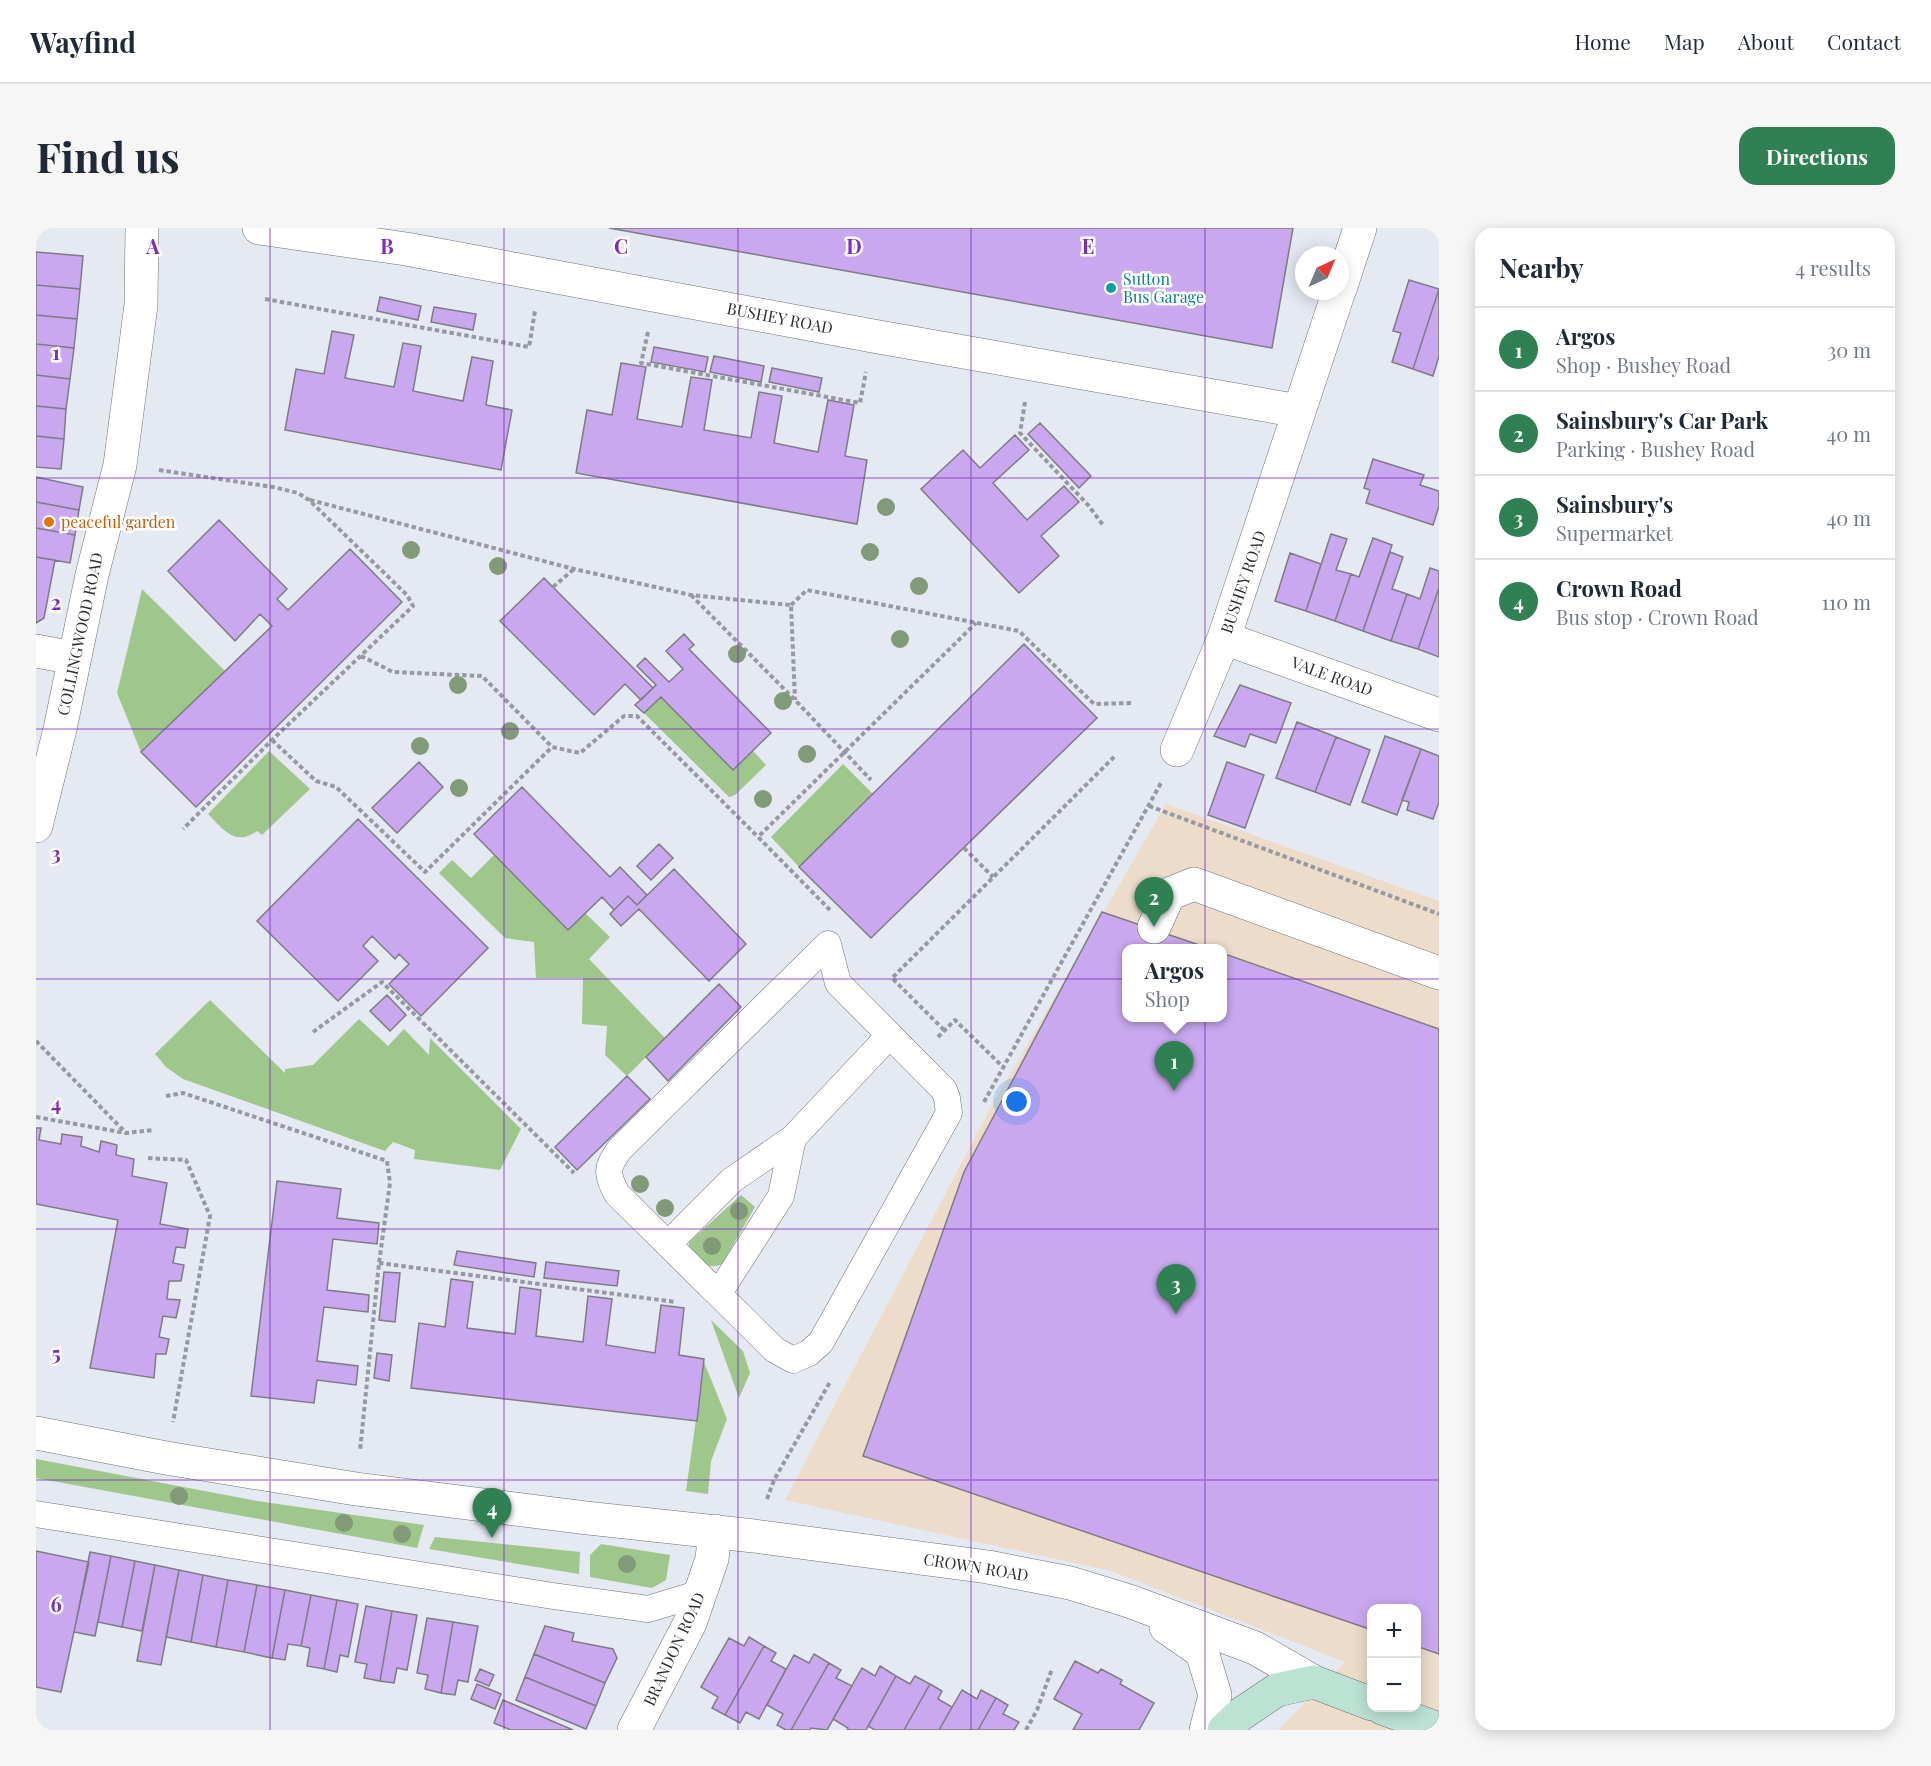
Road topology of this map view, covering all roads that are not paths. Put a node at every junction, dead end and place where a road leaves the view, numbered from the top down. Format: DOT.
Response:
graph roads {
  1 [pos="142,228"];
  2 [pos="259,228"];
  3 [pos="1360,228"];
  4 [pos="1349,262"];
  5 [pos="1337,300"];
  6 [pos="1299,411"];
  7 [pos="1224,638"];
  8 [pos="36,651"];
  9 [pos="74,658"];
  10 [pos="1439,715"];
  11 [pos="1177,750"];
  12 [pos="36,826"];
  13 [pos="1154,927"];
  14 [pos="1439,973"];
  15 [pos="889,1036"];
  16 [pos="793,1138"];
  17 [pos="668,1244"];
  18 [pos="719,1293"];
  19 [pos="36,1433"];
  20 [pos="36,1514"];
  21 [pos="715,1531"];
  22 [pos="702,1593"];
  23 [pos="1129,1602"];
  24 [pos="1314,1682"];
  25 [pos="1367,1702"];
  26 [pos="1395,1712"];
  27 [pos="1439,1729"];
  28 [pos="634,1730"];
  29 [pos="1206,1730"];
  30 [pos="1224,1730"];
  1 -- 9 [label="street, COLLINGWOOD ROAD"];
  2 -- 6 [label="street, BUSHEY ROAD"];
  3 -- 4 [label="street, BUSHEY ROAD"];
  5 -- 6 [label="street, BUSHEY ROAD"];
  6 -- 7 [label="street, BUSHEY ROAD"];
  7 -- 10 [label="street, VALE ROAD"];
  7 -- 11 [label="street, BUSHEY ROAD"];
  8 -- 9 [label="street"];
  9 -- 12 [label="street, COLLINGWOOD ROAD"];
  13 -- 14 [label="street"];
  15 -- 16 [label="lane"];
  15 -- 17 [label="lane"];
  15 -- 18 [label="lane"];
  16 -- 17 [label="lane"];
  16 -- 18 [label="lane"];
  17 -- 18 [label="lane"];
  19 -- 21 [label="street, CROWN ROAD"];
  20 -- 22 [label="lane"];
  21 -- 22 [label="street, BRANDON ROAD"];
  21 -- 23 [label="street, CROWN ROAD"];
  22 -- 28 [label="street, BRANDON ROAD"];
  23 -- 24 [label="street, CROWN ROAD"];
  23 -- 29 [label="street, CROWN ROAD"];
  24 -- 25 [label="main road, CROWN ROAD"];
  24 -- 30 [label="main road"];
  26 -- 27 [label="main road"];
}
